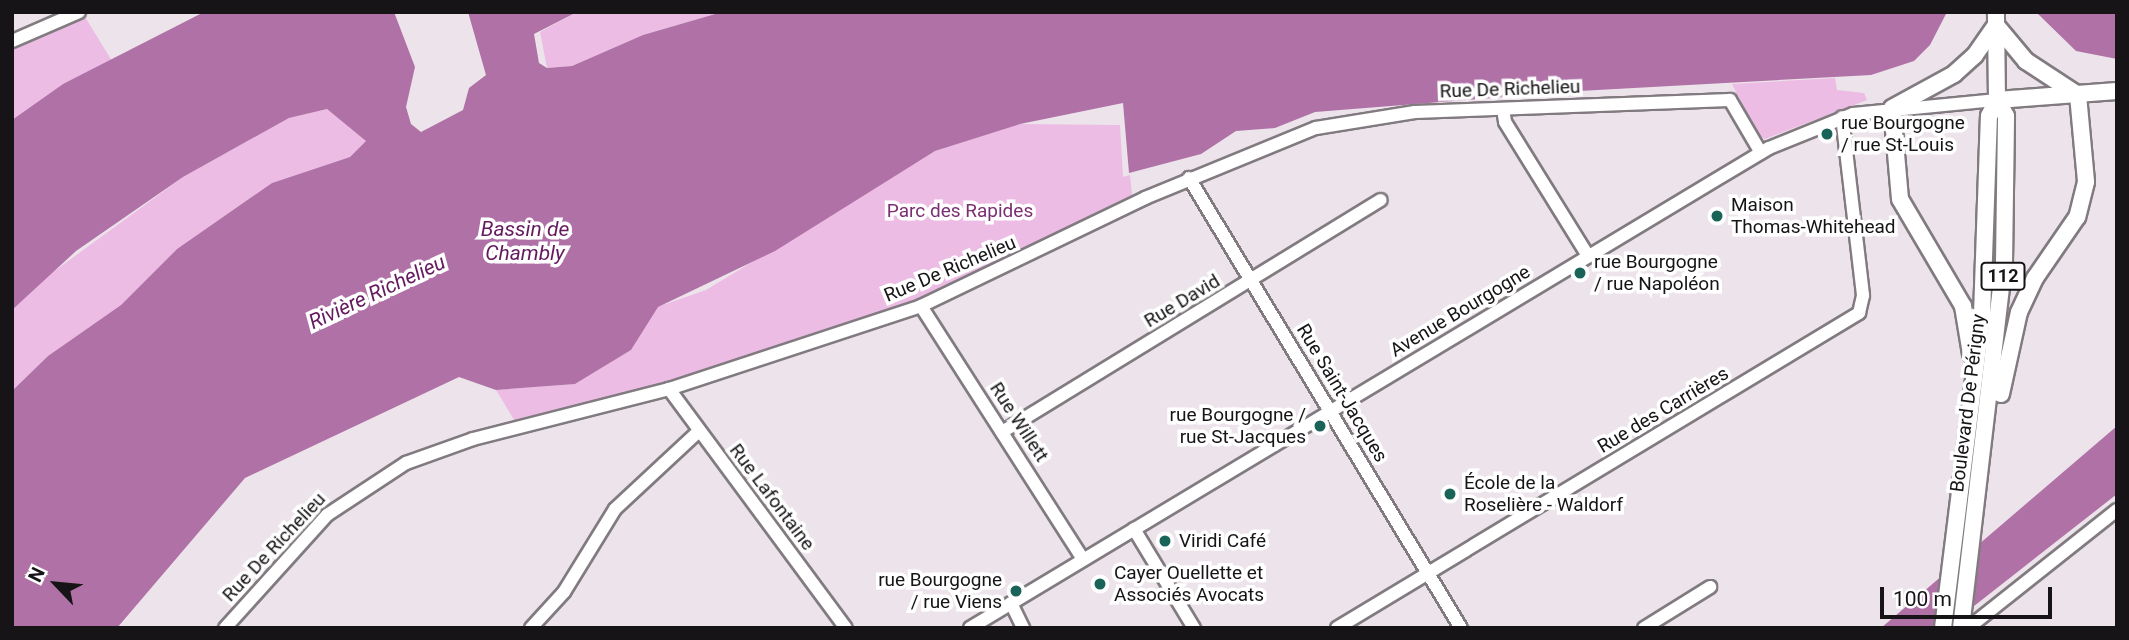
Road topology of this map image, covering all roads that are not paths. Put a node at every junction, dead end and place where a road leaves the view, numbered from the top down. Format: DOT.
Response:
graph roads {
  1 [pos="79,12"];
  2 [pos="1996,19"];
  3 [pos="12,41"];
  4 [pos="2117,91"];
  5 [pos="2078,94"];
  6 [pos="1997,100"];
  7 [pos="1892,108"];
  8 [pos="1503,109"];
  9 [pos="1842,117"];
  10 [pos="1761,153"];
  11 [pos="1189,178"];
  12 [pos="1381,200"];
  13 [pos="1588,256"];
  14 [pos="1252,281"];
  15 [pos="921,306"];
  16 [pos="669,388"];
  17 [pos="1973,393"];
  18 [pos="1331,411"];
  19 [pos="699,431"];
  20 [pos="1002,432"];
  21 [pos="1987,436"];
  22 [pos="2117,510"];
  23 [pos="1134,529"];
  24 [pos="1083,559"];
  25 [pos="1429,573"];
  26 [pos="1710,587"];
  27 [pos="1011,603"];
  28 [pos="225,628"];
  29 [pos="531,628"];
  30 [pos="846,628"];
  31 [pos="970,628"];
  32 [pos="1023,628"];
  33 [pos="1194,628"];
  34 [pos="1336,628"];
  35 [pos="1461,628"];
  36 [pos="1644,628"];
  37 [pos="1943,628"];
  38 [pos="1961,628"];
  39 [pos="1968,628"];
  1 -- 3 [label="street"];
  2 -- 5 [label="main road"];
  2 -- 6 [label="main road, Boulevard De Périgny / 112"];
  2 -- 7 [label="main road"];
  4 -- 5 [label="main road"];
  5 -- 6 [label="main road"];
  5 -- 21 [label="main road"];
  6 -- 7 [label="street, Avenue Bourgogne"];
  6 -- 17 [label="main road, Boulevard De Périgny / 112"];
  6 -- 21 [label="main road, Boulevard De Périgny / 112"];
  7 -- 9 [label="street, Avenue Bourgogne"];
  7 -- 17 [label="main road"];
  8 -- 10 [label="street, Rue De Richelieu"];
  8 -- 11 [label="street, Rue De Richelieu"];
  8 -- 13 [label="street"];
  9 -- 10 [label="street, Avenue Bourgogne"];
  9 -- 25 [label="street, Rue des Carrières"];
  10 -- 13 [label="street, Avenue Bourgogne"];
  11 -- 14 [label="street, Rue Saint-Jacques"];
  11 -- 15 [label="street, Rue De Richelieu"];
  12 -- 14 [label="street, Rue David"];
  13 -- 18 [label="street, Avenue Bourgogne"];
  14 -- 18 [label="street, Rue Saint-Jacques"];
  14 -- 20 [label="street, Rue David"];
  15 -- 16 [label="street, Rue De Richelieu"];
  15 -- 20 [label="street, Rue Willett"];
  16 -- 19 [label="street, Rue Lafontaine"];
  16 -- 28 [label="street, Rue De Richelieu"];
  17 -- 37 [label="main road, Boulevard De Périgny / 112"];
  18 -- 23 [label="street, Avenue Bourgogne"];
  18 -- 25 [label="street, Rue Saint-Jacques"];
  19 -- 29 [label="street"];
  19 -- 30 [label="street, Rue Lafontaine"];
  20 -- 24 [label="street, Rue Willett"];
  21 -- 38 [label="main road, Boulevard De Périgny / 112"];
  22 -- 39 [label="street"];
  23 -- 24 [label="street, Avenue Bourgogne"];
  23 -- 33 [label="street"];
  24 -- 27 [label="street, Avenue Bourgogne"];
  25 -- 34 [label="street, Rue des Carrières"];
  25 -- 35 [label="street, Rue Saint-Jacques"];
  26 -- 36 [label="street"];
  27 -- 31 [label="street, Avenue Bourgogne"];
  27 -- 32 [label="street"];
}
